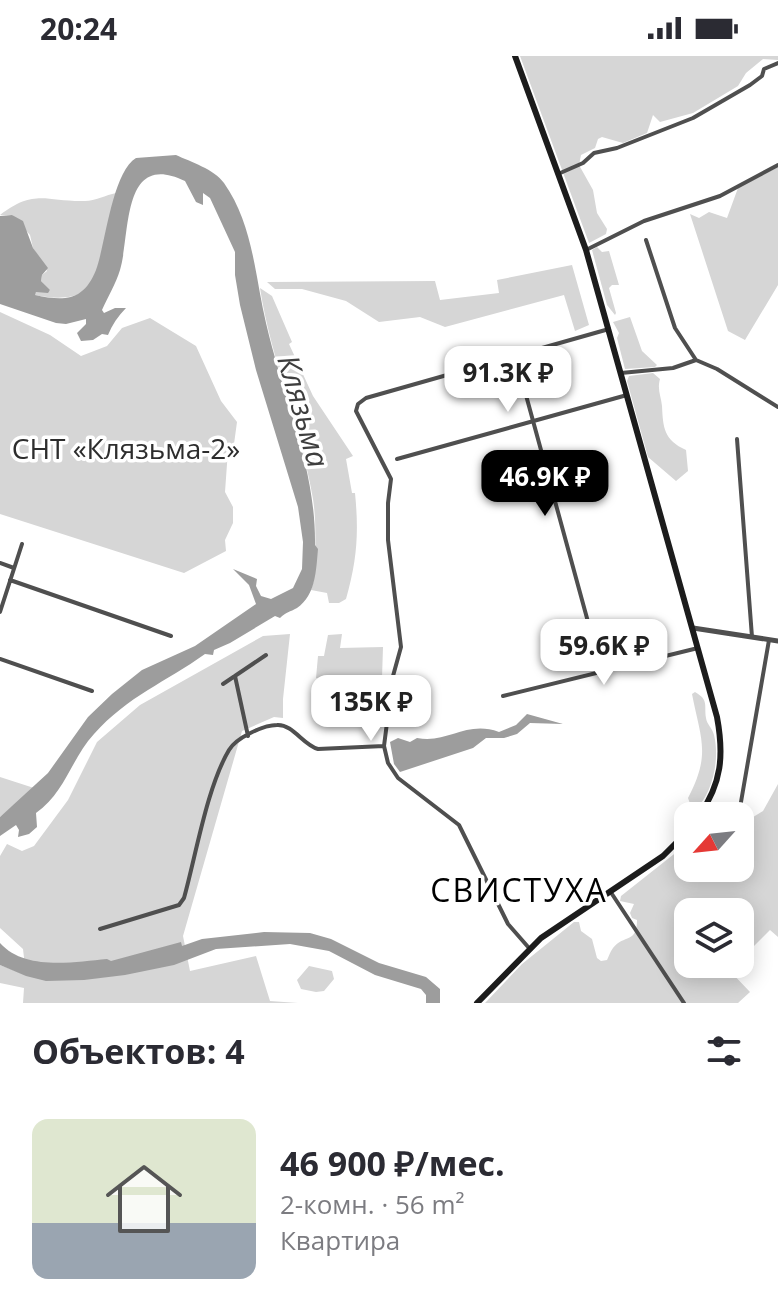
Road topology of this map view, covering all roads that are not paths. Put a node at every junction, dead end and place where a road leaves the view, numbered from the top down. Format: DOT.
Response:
graph roads {
  1 [pos="515,56"];
  2 [pos="778,63"];
  3 [pos="778,165"];
  4 [pos="558,174"];
  5 [pos="646,240"];
  6 [pos="586,250"];
  7 [pos="609,329"];
  8 [pos="515,355"];
  9 [pos="696,360"];
  10 [pos="621,373"];
  11 [pos="627,395"];
  12 [pos="778,407"];
  13 [pos="533,421"];
  14 [pos="737,439"];
  15 [pos="397,459"];
  16 [pos="22,544"];
  17 [pos="0,563"];
  18 [pos="14,568"];
  19 [pos="10,580"];
  20 [pos="0,612"];
  21 [pos="693,628"];
  22 [pos="171,636"];
  23 [pos="752,637"];
  24 [pos="769,640"];
  25 [pos="778,641"];
  26 [pos="698,648"];
  27 [pos="266,655"];
  28 [pos="0,659"];
  29 [pos="602,673"];
  30 [pos="235,676"];
  31 [pos="223,684"];
  32 [pos="92,691"];
  33 [pos="503,696"];
  34 [pos="248,736"];
  35 [pos="384,746"];
  36 [pos="707,802"];
  37 [pos="741,802"];
  38 [pos="674,845"];
  39 [pos="610,891"];
  40 [pos="100,929"];
  41 [pos="529,948"];
  42 [pos="477,1003"];
  43 [pos="684,1003"];
  1 -- 4 [label="main road"];
  2 -- 4 [label="street"];
  3 -- 6 [label="street"];
  4 -- 6 [label="main road"];
  5 -- 9 [label="street"];
  6 -- 7 [label="main road"];
  7 -- 8 [label="street"];
  7 -- 10 [label="main road"];
  8 -- 13 [label="street"];
  8 -- 35 [label="street"];
  9 -- 10 [label="street"];
  9 -- 12 [label="street"];
  10 -- 11 [label="main road"];
  11 -- 13 [label="street"];
  11 -- 21 [label="main road"];
  13 -- 15 [label="street"];
  13 -- 29 [label="street"];
  14 -- 23 [label="street"];
  16 -- 18 [label="street"];
  17 -- 18 [label="street"];
  18 -- 19 [label="street"];
  19 -- 20 [label="street"];
  19 -- 22 [label="street"];
  21 -- 23 [label="street"];
  21 -- 26 [label="main road"];
  23 -- 24 [label="street"];
  24 -- 25 [label="street"];
  24 -- 37 [label="street"];
  26 -- 29 [label="street"];
  26 -- 36 [label="main road"];
  27 -- 30 [label="street"];
  28 -- 32 [label="street"];
  29 -- 33 [label="street"];
  30 -- 31 [label="street"];
  30 -- 34 [label="street"];
  34 -- 35 [label="street"];
  34 -- 40 [label="street"];
  35 -- 41 [label="street"];
  38 -- 39 [label="main road"];
  39 -- 41 [label="main road"];
  39 -- 43 [label="street"];
  41 -- 42 [label="main road"];
}
